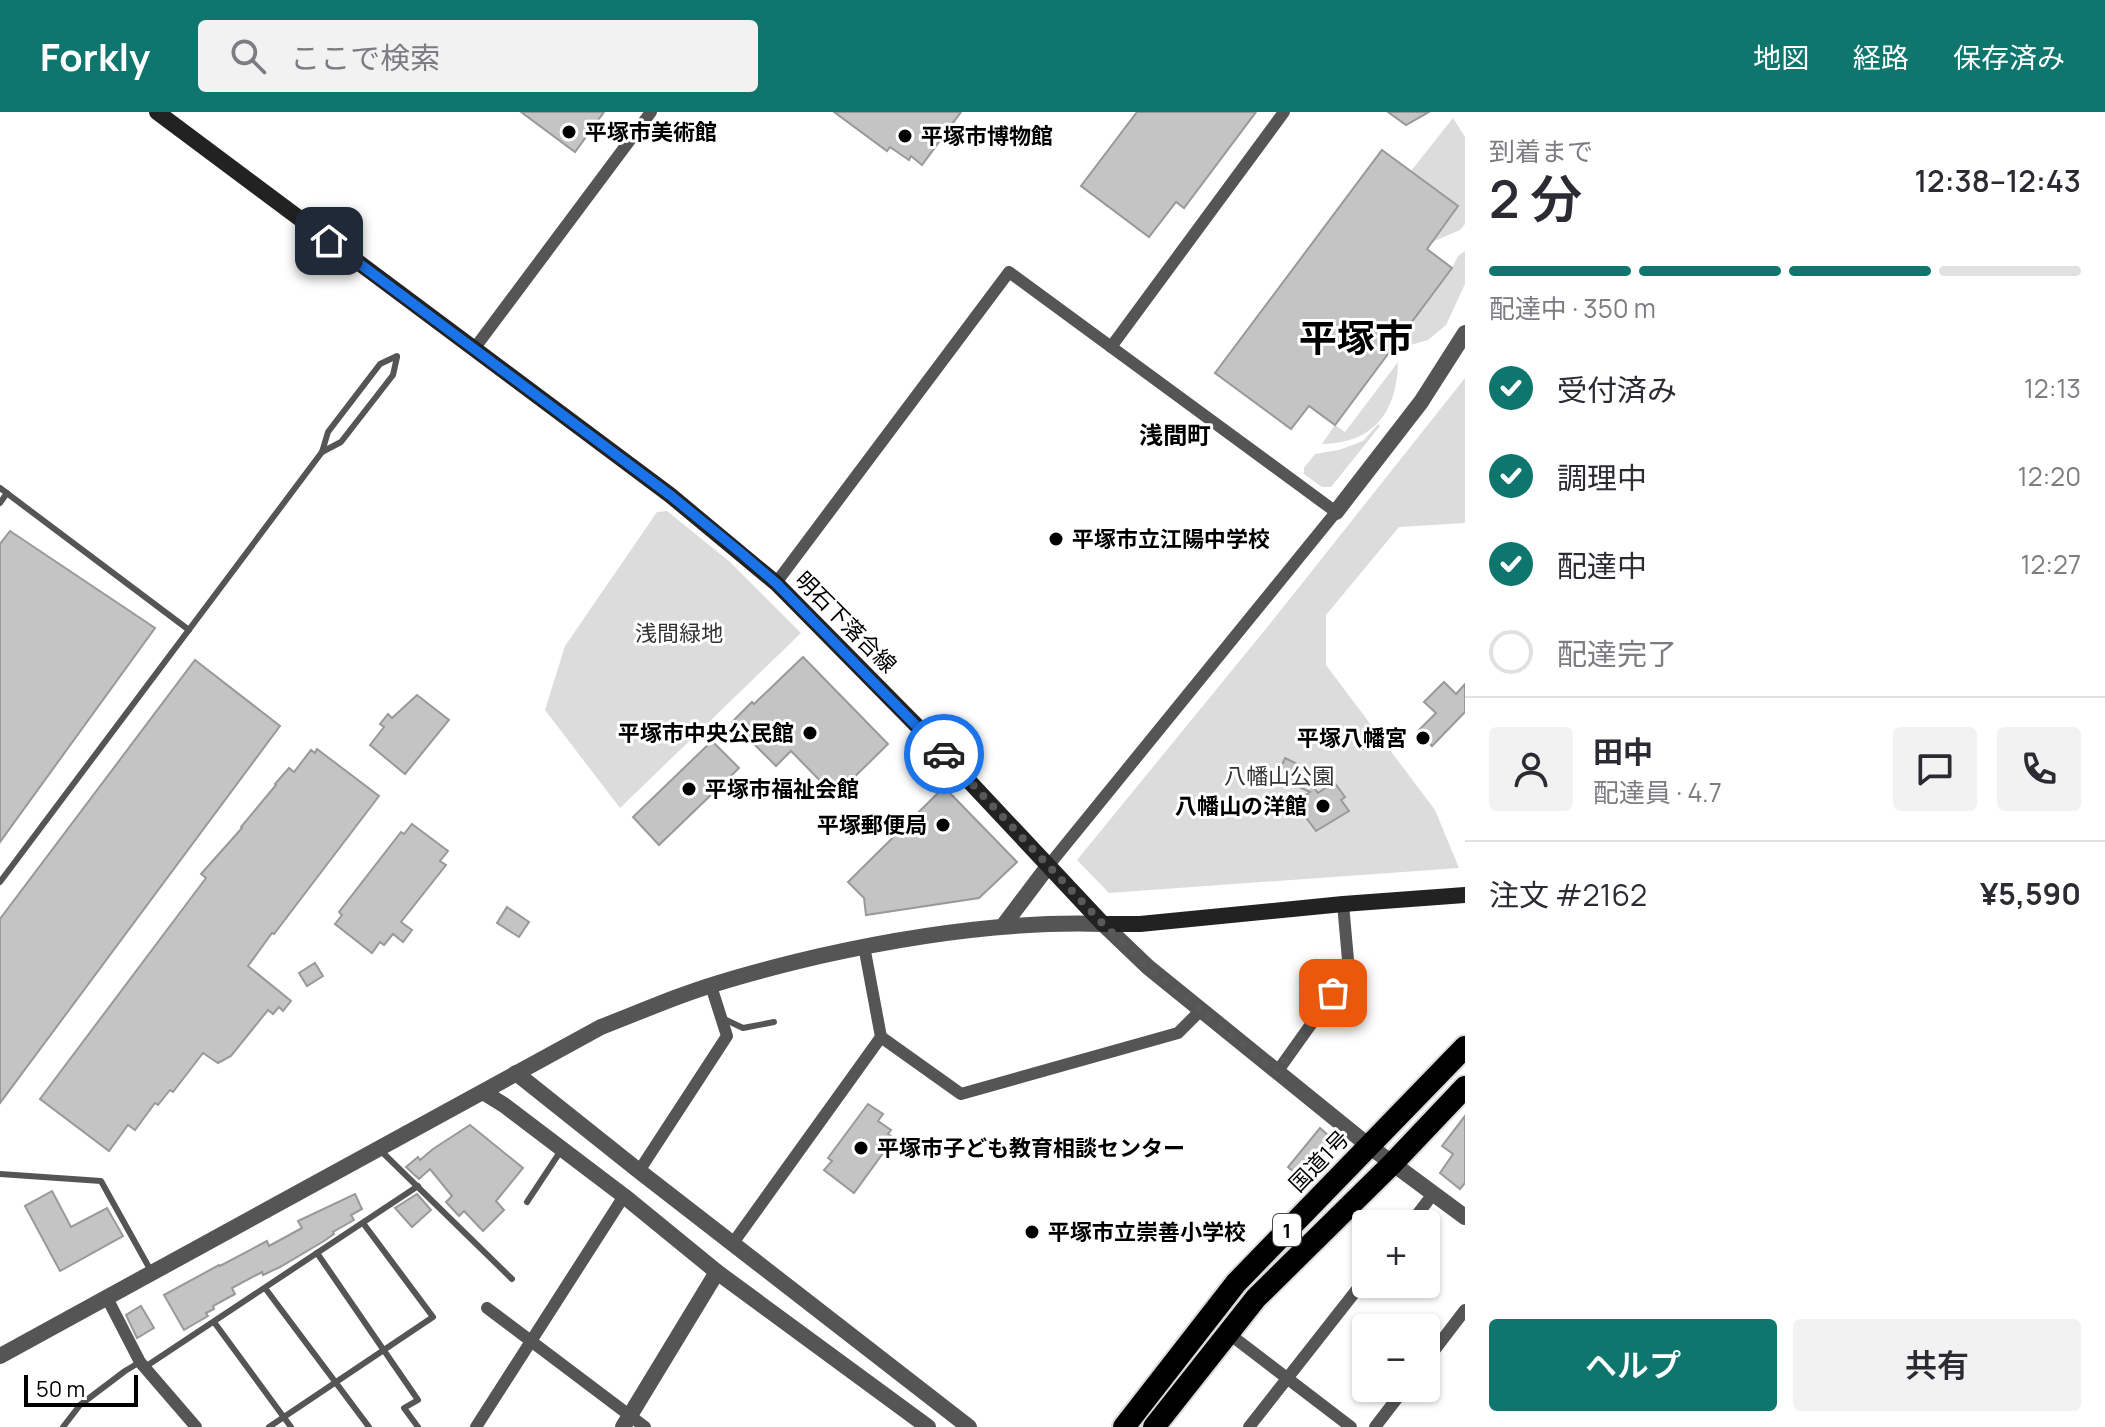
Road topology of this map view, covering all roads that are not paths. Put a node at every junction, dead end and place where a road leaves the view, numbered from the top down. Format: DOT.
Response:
graph roads {
  1 [pos="157,112"];
  2 [pos="651,112"];
  3 [pos="1284,112"];
  4 [pos="1465,333"];
  5 [pos="1111,347"];
  6 [pos="474,349"];
  7 [pos="322,452"];
  8 [pos="0,488"];
  9 [pos="7,493"];
  10 [pos="0,503"];
  11 [pos="1336,512"];
  12 [pos="776,583"];
  13 [pos="189,630"];
  14 [pos="1049,865"];
  15 [pos="0,882"];
  16 [pos="1465,895"];
  17 [pos="1343,904"];
  18 [pos="1103,924"];
  19 [pos="1003,926"];
  20 [pos="864,946"];
  21 [pos="711,986"];
  22 [pos="1201,1010"];
  23 [pos="722,1018"];
  24 [pos="774,1022"];
  25 [pos="881,1037"];
  26 [pos="1465,1047"];
  27 [pos="1277,1072"];
  28 [pos="516,1073"];
  29 [pos="1465,1087"];
  30 [pos="483,1092"];
  31 [pos="1369,1146"];
  32 [pos="380,1149"];
  33 [pos="562,1149"];
  34 [pos="1392,1164"];
  35 [pos="639,1171"];
  36 [pos="0,1174"];
  37 [pos="418,1186"];
  38 [pos="1433,1194"];
  39 [pos="624,1196"];
  40 [pos="527,1202"];
  41 [pos="1421,1210"];
  42 [pos="1465,1217"];
  43 [pos="363,1223"];
  44 [pos="733,1243"];
  45 [pos="317,1253"];
  46 [pos="717,1272"];
  47 [pos="152,1274"];
  48 [pos="512,1279"];
  49 [pos="265,1288"];
  50 [pos="1352,1296"];
  51 [pos="107,1298"];
  52 [pos="487,1308"];
  53 [pos="1465,1310"];
  54 [pos="214,1322"];
  55 [pos="1228,1333"];
  56 [pos="531,1341"];
  57 [pos="1440,1343"];
  58 [pos="384,1350"];
  59 [pos="0,1356"];
  60 [pos="142,1365"];
  61 [pos="1287,1377"];
  62 [pos="336,1382"];
  63 [pos="1394,1402"];
  64 [pos="284,1417"];
  65 [pos="627,1421"];
  66 [pos="63,1427"];
  67 [pos="196,1427"];
  68 [pos="269,1427"];
  69 [pos="291,1427"];
  70 [pos="369,1427"];
  71 [pos="418,1427"];
  72 [pos="476,1427"];
  73 [pos="645,1427"];
  74 [pos="928,1427"];
  75 [pos="969,1427"];
  76 [pos="1124,1427"];
  77 [pos="1154,1427"];
  78 [pos="1249,1427"];
  79 [pos="1351,1427"];
  80 [pos="1375,1427"];
  1 -- 6 [label="main road, 明石下落合線"];
  2 -- 6 [label="street"];
  3 -- 5 [label="street"];
  4 -- 11 [label="street"];
  5 -- 11 [label="street"];
  5 -- 12 [label="street"];
  6 -- 12 [label="main road, 明石下落合線"];
  7 -- 7 [label="lane"];
  7 -- 13 [label="lane"];
  8 -- 9 [label="lane"];
  9 -- 10 [label="lane"];
  9 -- 13 [label="lane"];
  11 -- 14 [label="street"];
  12 -- 14 [label="main road, 明石下落合線"];
  13 -- 15 [label="lane"];
  14 -- 18 [label="main road, 明石下落合線"];
  14 -- 19 [label="street"];
  16 -- 17 [label="main road"];
  17 -- 18 [label="main road"];
  17 -- 27 [label="street"];
  18 -- 19 [label="street"];
  18 -- 22 [label="street"];
  19 -- 20 [label="street"];
  20 -- 21 [label="street"];
  20 -- 25 [label="street"];
  21 -- 23 [label="street"];
  21 -- 28 [label="street"];
  22 -- 25 [label="street"];
  22 -- 27 [label="street"];
  23 -- 24 [label="lane"];
  23 -- 35 [label="street"];
  25 -- 44 [label="street"];
  26 -- 31 [label="highway, 国道1号 / 1"];
  27 -- 31 [label="street"];
  28 -- 30 [label="street"];
  28 -- 35 [label="street"];
  29 -- 34 [label="highway, 1"];
  30 -- 32 [label="street"];
  30 -- 33 [label="street"];
  31 -- 34 [label="street"];
  31 -- 76 [label="highway, 国道1号 / 1"];
  32 -- 37 [label="lane"];
  32 -- 47 [label="street"];
  33 -- 39 [label="street"];
  33 -- 40 [label="lane"];
  34 -- 38 [label="street"];
  34 -- 55 [label="highway, 1"];
  35 -- 44 [label="street"];
  36 -- 47 [label="lane"];
  37 -- 43 [label="lane"];
  37 -- 48 [label="lane"];
  38 -- 41 [label="street"];
  38 -- 42 [label="street"];
  39 -- 46 [label="street"];
  39 -- 56 [label="street"];
  43 -- 45 [label="lane"];
  43 -- 58 [label="lane"];
  44 -- 75 [label="street"];
  45 -- 49 [label="lane"];
  45 -- 58 [label="lane"];
  46 -- 65 [label="street"];
  46 -- 74 [label="street"];
  47 -- 51 [label="street"];
  49 -- 54 [label="lane"];
  49 -- 62 [label="lane"];
  50 -- 61 [label="street"];
  51 -- 59 [label="street"];
  51 -- 60 [label="street"];
  52 -- 56 [label="street"];
  53 -- 57 [label="street"];
  54 -- 60 [label="lane"];
  54 -- 64 [label="lane"];
  55 -- 61 [label="street"];
  55 -- 77 [label="highway, 1"];
  56 -- 65 [label="street"];
  56 -- 72 [label="street"];
  58 -- 62 [label="lane"];
  58 -- 71 [label="lane"];
  60 -- 66 [label="lane"];
  60 -- 67 [label="street"];
  61 -- 78 [label="street"];
  61 -- 79 [label="street"];
  62 -- 64 [label="lane"];
  62 -- 70 [label="lane"];
  63 -- 80 [label="street"];
  64 -- 68 [label="lane"];
  64 -- 69 [label="lane"];
  65 -- 73 [label="street"];
}
